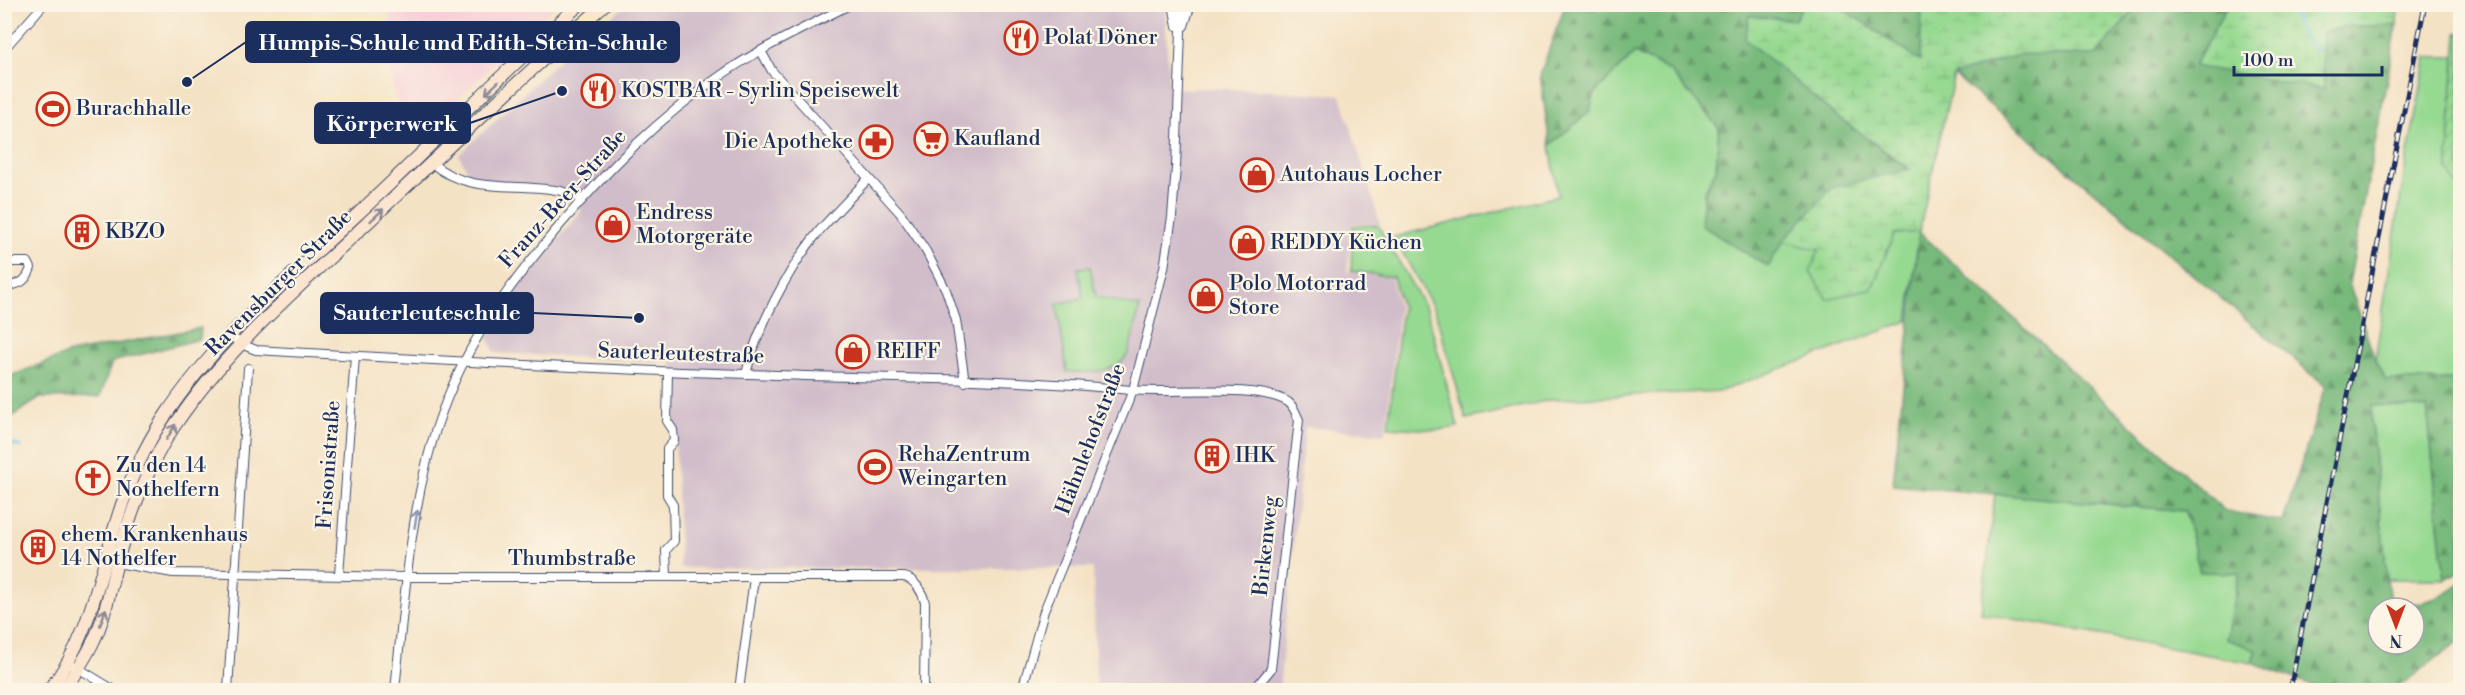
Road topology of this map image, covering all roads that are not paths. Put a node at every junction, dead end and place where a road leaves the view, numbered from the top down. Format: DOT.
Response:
graph roads {
  1 [pos="44,4"];
  2 [pos="580,4"];
  3 [pos="605,4"];
  4 [pos="851,4"];
  5 [pos="1173,4"];
  6 [pos="1182,4"];
  7 [pos="1191,4"];
  8 [pos="1180,38"];
  9 [pos="4,49"];
  10 [pos="761,51"];
  11 [pos="432,163"];
  12 [pos="868,179"];
  13 [pos="583,199"];
  14 [pos="4,262"];
  15 [pos="4,287"];
  16 [pos="236,340"];
  17 [pos="355,356"];
  18 [pos="463,362"];
  19 [pos="248,368"];
  20 [pos="668,372"];
  21 [pos="746,375"];
  22 [pos="965,382"];
  23 [pos="1134,390"];
  24 [pos="1292,404"];
  25 [pos="117,563"];
  26 [pos="236,574"];
  27 [pos="339,575"];
  28 [pos="406,577"];
  29 [pos="667,577"];
  30 [pos="754,578"];
  31 [pos="74,665"];
  32 [pos="1256,687"];
  33 [pos="49,690"];
  34 [pos="64,690"];
  35 [pos="114,690"];
  36 [pos="228,690"];
  37 [pos="395,690"];
  38 [pos="739,690"];
  39 [pos="924,690"];
  40 [pos="1022,690"];
  1 -- 9 [label="street"];
  2 -- 16 [label="main road, Ravensburger Straße, one-way"];
  3 -- 11 [label="main road, Ravensburger Straße"];
  4 -- 10 [label="street, Franz-Beer-Straße"];
  5 -- 8 [label="street"];
  6 -- 8 [label="street"];
  7 -- 8 [label="street"];
  8 -- 23 [label="street, Hähnlehofstraße"];
  10 -- 12 [label="street"];
  10 -- 13 [label="street, Franz-Beer-Straße"];
  11 -- 13 [label="street"];
  16 -- 11 [label="main road, Ravensburger Straße, one-way"];
  12 -- 21 [label="street"];
  12 -- 22 [label="street"];
  13 -- 18 [label="street, Franz-Beer-Straße"];
  14 -- 15 [label="street"];
  16 -- 17 [label="street, Sauterleutestraße"];
  25 -- 16 [label="main road, Ravensburger Straße, one-way"];
  16 -- 31 [label="main road, Ravensburger Straße"];
  17 -- 18 [label="street, Sauterleutestraße"];
  17 -- 27 [label="street, Frisonistraße"];
  18 -- 20 [label="street, Sauterleutestraße"];
  28 -- 18 [label="street, Franz-Beer-Straße, one-way"];
  19 -- 26 [label="street"];
  20 -- 21 [label="street, Sauterleutestraße"];
  20 -- 29 [label="street"];
  21 -- 22 [label="street, Sauterleutestraße"];
  22 -- 23 [label="street, Sauterleutestraße"];
  23 -- 24 [label="street, Sauterleutestraße"];
  23 -- 40 [label="street, Hähnlehofstraße"];
  24 -- 32 [label="street, Birkenweg"];
  25 -- 26 [label="street, Thumbstraße"];
  31 -- 25 [label="main road, Ravensburger Straße, one-way"];
  26 -- 27 [label="street, Thumbstraße"];
  26 -- 36 [label="street"];
  27 -- 28 [label="street, Thumbstraße"];
  28 -- 29 [label="street, Thumbstraße"];
  28 -- 37 [label="street, Franz-Beer-Straße"];
  29 -- 30 [label="street, Thumbstraße"];
  30 -- 38 [label="street"];
  30 -- 39 [label="street, Thumbstraße"];
  31 -- 33 [label="main road, Ravensburger Straße"];
  31 -- 34 [label="main road, Ravensburger Straße"];
  31 -- 35 [label="street"];
}
